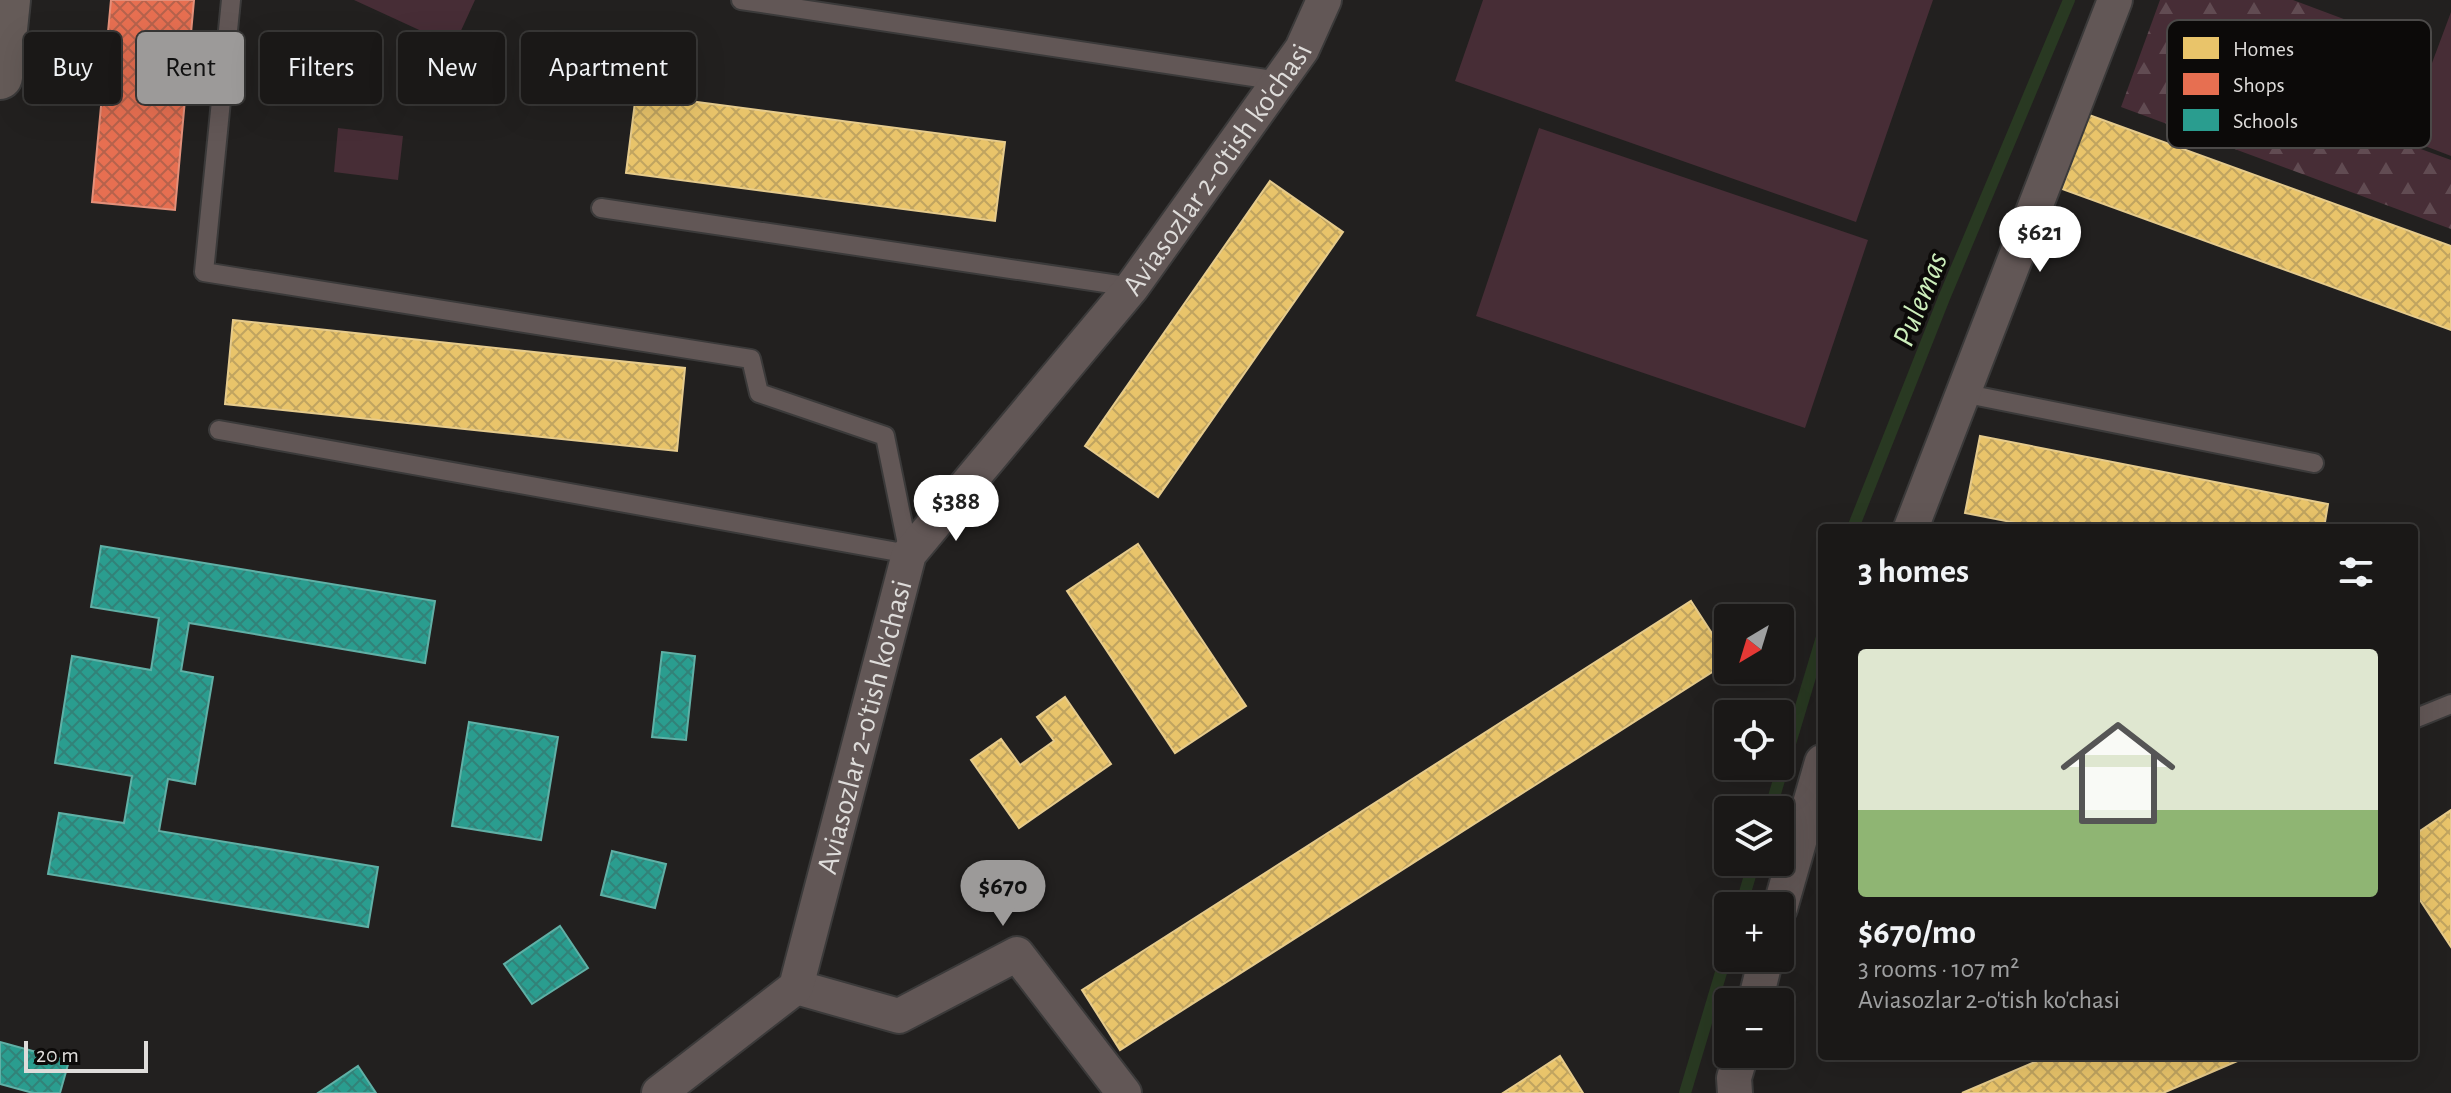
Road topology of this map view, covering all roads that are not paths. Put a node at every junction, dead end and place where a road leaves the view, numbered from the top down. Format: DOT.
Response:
graph roads {
  1 [pos="8,0"];
  2 [pos="231,0"];
  3 [pos="741,0"];
  4 [pos="1324,0"];
  5 [pos="2115,0"];
  6 [pos="0,77"];
  7 [pos="1279,81"];
  8 [pos="601,208"];
  9 [pos="1132,287"];
  10 [pos="1962,393"];
  11 [pos="219,430"];
  12 [pos="2314,463"];
  13 [pos="1913,524"];
  14 [pos="909,554"];
  15 [pos="2451,704"];
  16 [pos="2418,717"];
  17 [pos="1818,776"];
  18 [pos="1785,892"];
  19 [pos="796,987"];
  20 [pos="1737,1068"];
  21 [pos="659,1093"];
  22 [pos="1124,1093"];
  23 [pos="1735,1093"];
  1 -- 6 [label="main road"];
  2 -- 14 [label="lane"];
  3 -- 7 [label="lane"];
  4 -- 7 [label="street, Aviasozlar 2-o'tish ko'chasi"];
  5 -- 10 [label="street"];
  7 -- 9 [label="street, Aviasozlar 2-o'tish ko'chasi"];
  8 -- 9 [label="lane"];
  9 -- 14 [label="street, Aviasozlar 2-o'tish ko'chasi"];
  10 -- 12 [label="lane"];
  10 -- 13 [label="street"];
  11 -- 14 [label="lane"];
  14 -- 19 [label="street, Aviasozlar 2-o'tish ko'chasi"];
  15 -- 16 [label="lane"];
  17 -- 18 [label="street"];
  19 -- 21 [label="street"];
  19 -- 22 [label="street"];
  20 -- 23 [label="street"];
}
